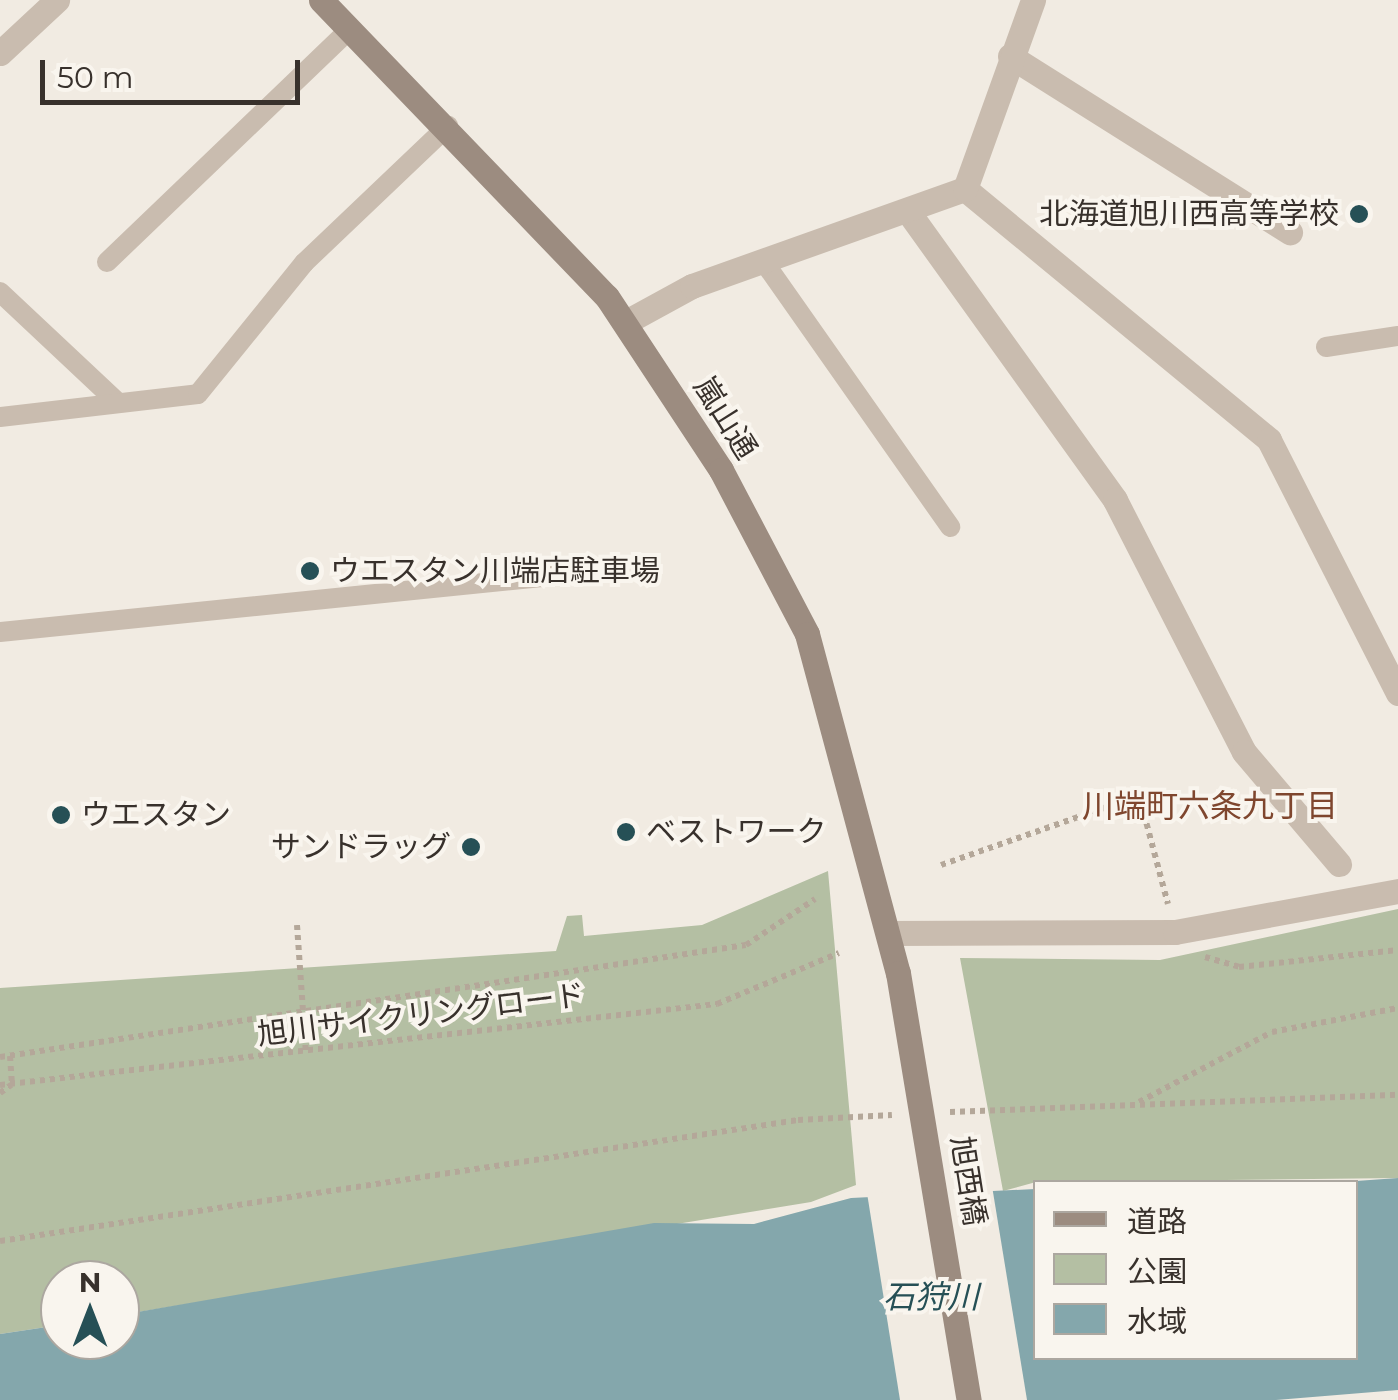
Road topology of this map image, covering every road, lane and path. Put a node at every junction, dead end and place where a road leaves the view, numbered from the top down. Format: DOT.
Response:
graph roads {
  1 [pos="57,0"];
  2 [pos="321,0"];
  3 [pos="1023,3"];
  4 [pos="350,30"];
  5 [pos="0,53"];
  6 [pos="1010,56"];
  7 [pos="448,126"];
  8 [pos="965,189"];
  9 [pos="909,213"];
  10 [pos="1290,232"];
  11 [pos="107,262"];
  12 [pos="764,262"];
  13 [pos="0,292"];
  14 [pos="626,322"];
  15 [pos="1398,336"];
  16 [pos="1326,346"];
  17 [pos="118,403"];
  18 [pos="0,417"];
  19 [pos="950,527"];
  20 [pos="572,574"];
  21 [pos="0,632"];
  22 [pos="1398,693"];
  23 [pos="941,864"];
  24 [pos="1339,864"];
  25 [pos="1398,891"];
  26 [pos="816,899"];
  27 [pos="296,925"];
  28 [pos="1175,932"];
  29 [pos="889,933"];
  30 [pos="1398,950"];
  31 [pos="839,953"];
  32 [pos="898,972"];
  33 [pos="1398,1008"];
  34 [pos="302,1011"];
  35 [pos="306,1054"];
  36 [pos="10,1056"];
  37 [pos="0,1057"];
  38 [pos="12,1084"];
  39 [pos="0,1085"];
  40 [pos="0,1094"];
  41 [pos="1398,1096"];
  42 [pos="1136,1104"];
  43 [pos="940,1112"];
  44 [pos="901,1114"];
  45 [pos="0,1241"];
  46 [pos="969,1400"];
  1 -- 5 [label="street"];
  2 -- 4 [label="street, 嵐山通"];
  3 -- 6 [label="street"];
  4 -- 7 [label="street, 嵐山通"];
  4 -- 11 [label="lane"];
  6 -- 8 [label="street"];
  6 -- 10 [label="street"];
  7 -- 14 [label="street, 嵐山通"];
  7 -- 17 [label="lane"];
  8 -- 9 [label="street"];
  8 -- 22 [label="street"];
  9 -- 12 [label="street"];
  9 -- 24 [label="street"];
  12 -- 14 [label="street"];
  12 -- 19 [label="lane"];
  13 -- 17 [label="lane"];
  14 -- 29 [label="street, 嵐山通"];
  15 -- 16 [label="lane"];
  17 -- 18 [label="lane"];
  20 -- 21 [label="lane"];
  23 -- 28 [label="path"];
  25 -- 28 [label="street"];
  26 -- 34 [label="path"];
  27 -- 34 [label="path"];
  28 -- 29 [label="street"];
  28 -- 30 [label="path"];
  29 -- 32 [label="street, 嵐山通"];
  31 -- 35 [label="path, 旭川サイクリングロード"];
  32 -- 46 [label="street, 旭西橋, bridge"];
  33 -- 42 [label="path"];
  34 -- 35 [label="path"];
  34 -- 36 [label="path"];
  35 -- 38 [label="path, 旭川サイクリングロード"];
  36 -- 37 [label="path"];
  36 -- 38 [label="path"];
  38 -- 39 [label="path, 旭川サイクリングロード"];
  38 -- 40 [label="path"];
  41 -- 42 [label="path"];
  42 -- 43 [label="path"];
  44 -- 45 [label="path"];
}
